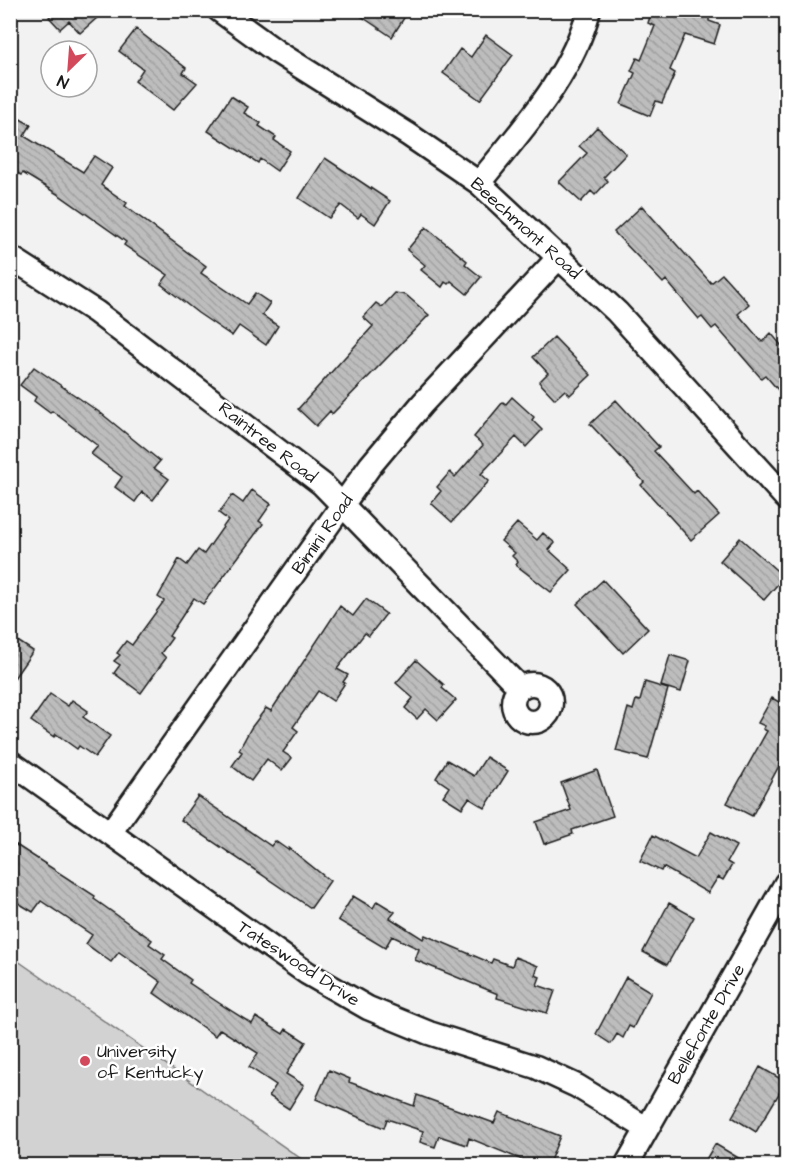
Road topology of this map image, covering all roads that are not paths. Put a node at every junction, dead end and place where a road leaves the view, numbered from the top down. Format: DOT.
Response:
graph roads {
  1 [pos="219,10"];
  2 [pos="589,10"];
  3 [pos="479,183"];
  4 [pos="560,256"];
  5 [pos="10,257"];
  6 [pos="786,498"];
  7 [pos="343,504"];
  8 [pos="520,687"];
  9 [pos="10,762"];
  10 [pos="110,833"];
  11 [pos="786,883"];
  12 [pos="646,1128"];
  13 [pos="626,1166"];
  1 -- 3 [label="street, Beechmont Road"];
  2 -- 3 [label="street"];
  3 -- 4 [label="street, Beechmont Road"];
  4 -- 6 [label="street, Beechmont Road"];
  4 -- 7 [label="street, Bimini Road"];
  5 -- 7 [label="street, Raintree Road"];
  7 -- 8 [label="street, Raintree Road"];
  7 -- 10 [label="street, Bimini Road"];
  9 -- 10 [label="street, Tateswood Drive"];
  10 -- 12 [label="street, Tateswood Drive"];
  11 -- 12 [label="street, Bellefonte Drive"];
  12 -- 13 [label="street, Bellefonte Drive"];
}
